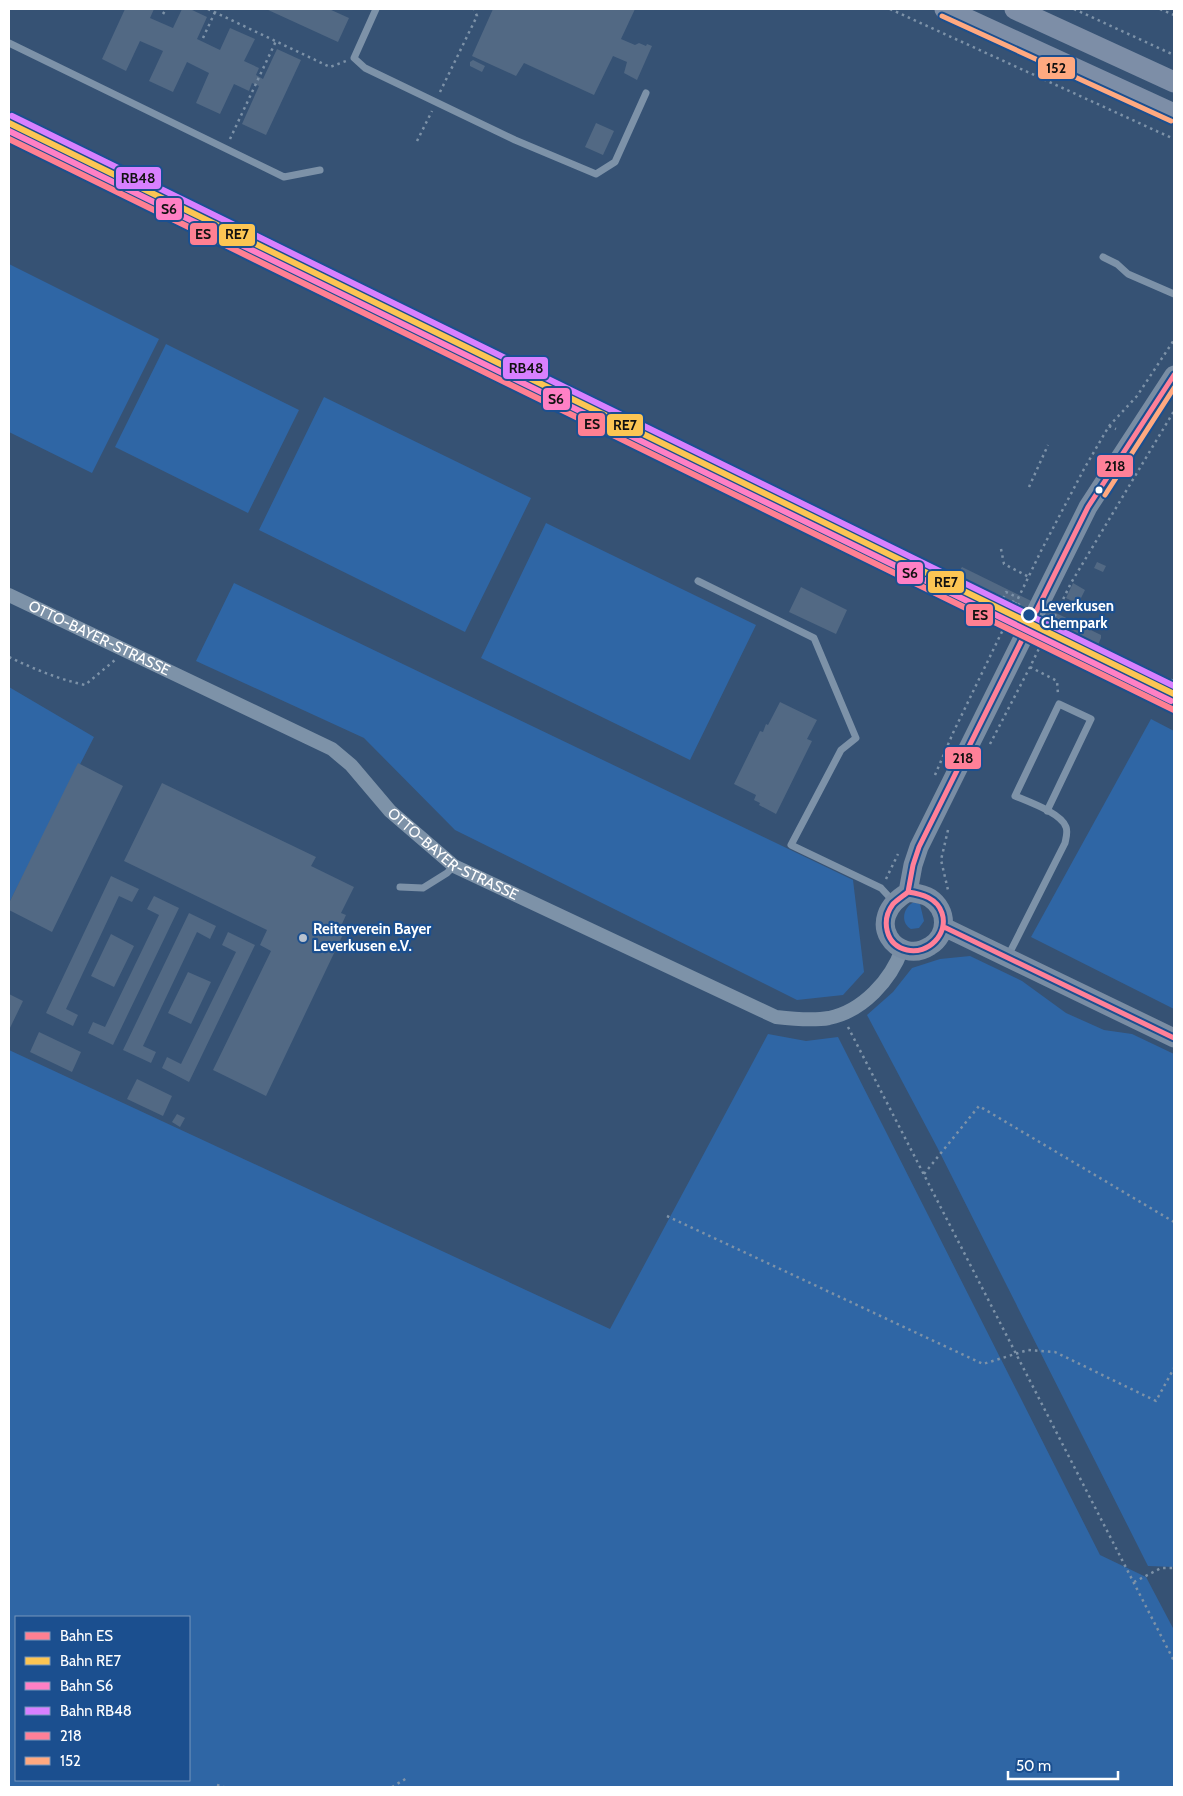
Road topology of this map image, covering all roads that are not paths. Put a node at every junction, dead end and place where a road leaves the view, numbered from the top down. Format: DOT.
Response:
graph roads {
  1 [pos="375,9"];
  2 [pos="944,9"];
  3 [pos="1015,9"];
  4 [pos="9,42"];
  5 [pos="1174,82"];
  6 [pos="646,93"];
  7 [pos="1174,114"];
  8 [pos="320,170"];
  9 [pos="1103,257"];
  10 [pos="1174,294"];
  11 [pos="1174,375"];
  12 [pos="698,581"];
  13 [pos="9,595"];
  14 [pos="1047,811"];
  15 [pos="454,866"];
  16 [pos="400,887"];
  17 [pos="901,897"];
  18 [pos="944,927"];
  19 [pos="902,949"];
  20 [pos="1007,957"];
  21 [pos="1174,1038"];
  1 -- 6 [label="lane"];
  2 -- 7 [label="main road"];
  3 -- 5 [label="main road"];
  4 -- 8 [label="lane"];
  9 -- 10 [label="lane"];
  11 -- 17 [label="street"];
  12 -- 17 [label="lane"];
  13 -- 15 [label="street, OTTO-BAYER-STRASSE"];
  14 -- 14 [label="lane"];
  14 -- 20 [label="lane"];
  15 -- 16 [label="lane"];
  15 -- 19 [label="street, OTTO-BAYER-STRASSE"];
  17 -- 18 [label="street"];
  17 -- 19 [label="street"];
  18 -- 19 [label="street"];
  18 -- 20 [label="street"];
  20 -- 21 [label="street"];
}
